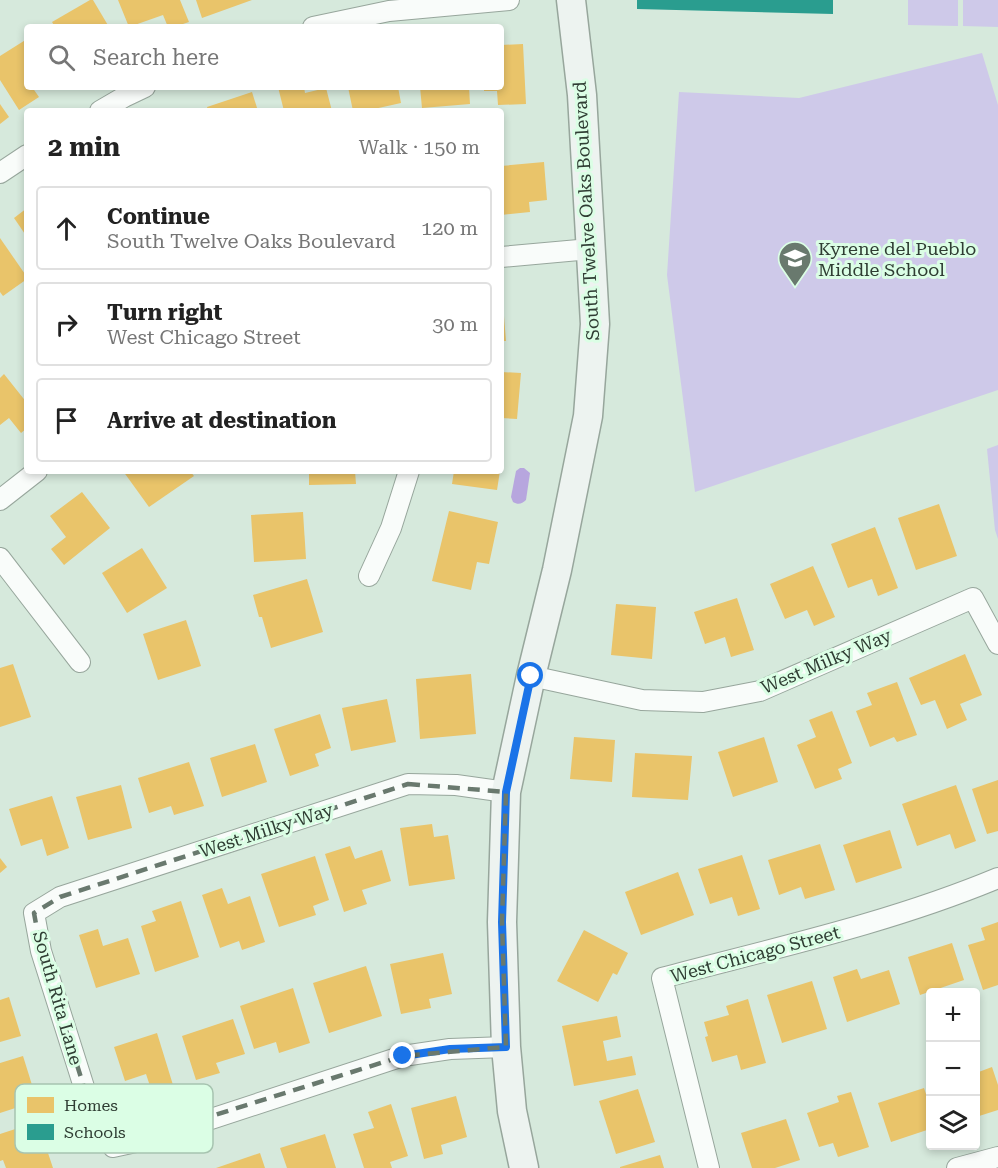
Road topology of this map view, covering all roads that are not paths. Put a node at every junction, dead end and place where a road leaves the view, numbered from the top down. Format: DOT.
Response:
graph roads {
  1 [pos="509,0"];
  2 [pos="571,0"];
  3 [pos="327,24"];
  4 [pos="139,90"];
  5 [pos="105,108"];
  6 [pos="24,157"];
  7 [pos="0,172"];
  8 [pos="590,249"];
  9 [pos="504,257"];
  10 [pos="33,474"];
  11 [pos="408,474"];
  12 [pos="0,500"];
  13 [pos="0,558"];
  14 [pos="369,576"];
  15 [pos="998,644"];
  16 [pos="81,662"];
  17 [pos="531,676"];
  18 [pos="506,792"];
  19 [pos="998,878"];
  20 [pos="34,913"];
  21 [pos="506,1047"];
  22 [pos="83,1084"];
  23 [pos="213,1118"];
  24 [pos="998,1157"];
  25 [pos="524,1168"];
  26 [pos="709,1168"];
  27 [pos="957,1168"];
  1 -- 3 [label="street"];
  2 -- 8 [label="street, South Twelve Oaks Boulevard"];
  4 -- 5 [label="street"];
  6 -- 7 [label="street"];
  8 -- 9 [label="street"];
  8 -- 17 [label="street, South Twelve Oaks Boulevard"];
  10 -- 12 [label="street"];
  11 -- 14 [label="street"];
  13 -- 16 [label="street"];
  15 -- 17 [label="street, West Milky Way"];
  17 -- 18 [label="street, South Twelve Oaks Boulevard"];
  18 -- 20 [label="street, West Milky Way"];
  18 -- 21 [label="street, South Twelve Oaks Boulevard"];
  19 -- 26 [label="street, West Chicago Street"];
  20 -- 22 [label="street, South Rita Lane"];
  21 -- 23 [label="street, South Rita Lane"];
  21 -- 25 [label="street, South Twelve Oaks Boulevard"];
  24 -- 27 [label="street"];
}
